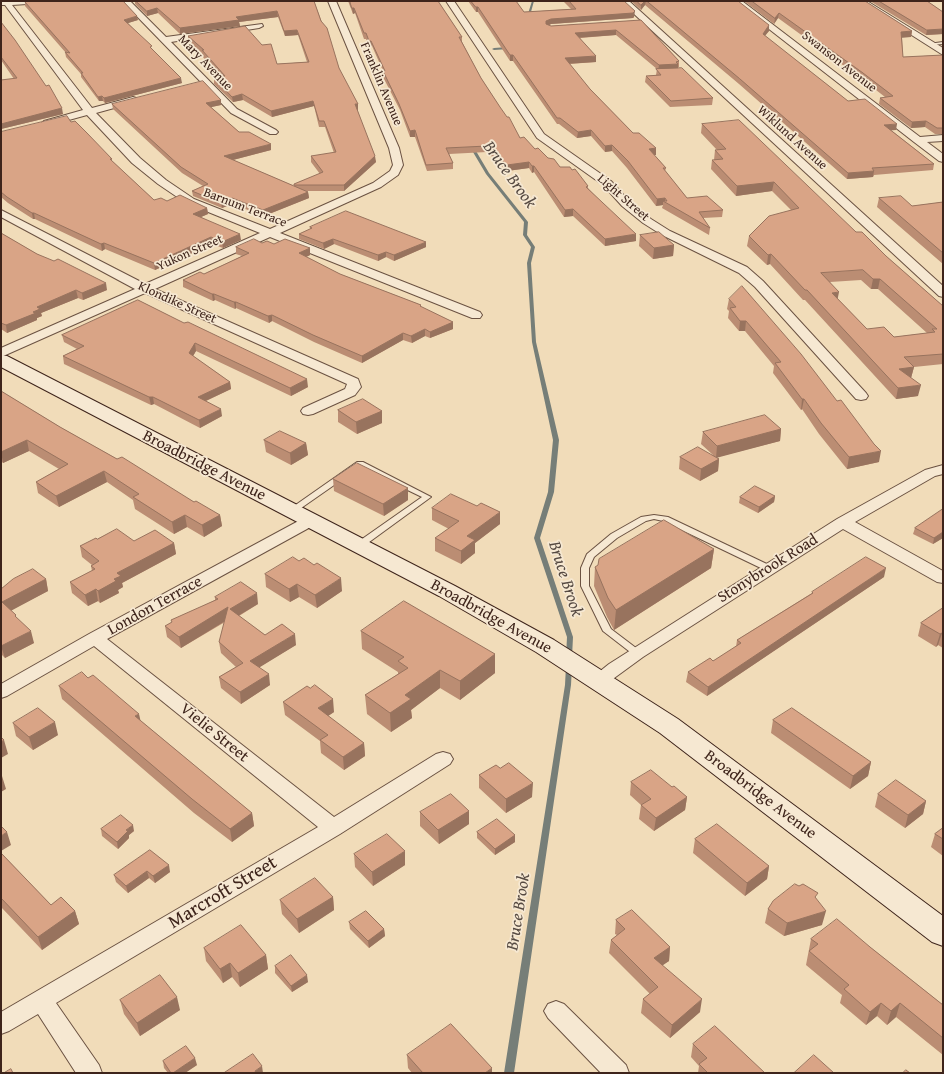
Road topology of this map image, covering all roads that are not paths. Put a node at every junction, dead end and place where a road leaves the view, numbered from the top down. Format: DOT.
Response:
graph roads {
  1 [pos="28,1"];
  2 [pos="42,1"];
  3 [pos="126,1"];
  4 [pos="332,1"];
  5 [pos="450,1"];
  6 [pos="624,1"];
  7 [pos="737,1"];
  8 [pos="862,1"];
  9 [pos="4,3"];
  10 [pos="260,26"];
  11 [pos="164,40"];
  12 [pos="943,43"];
  13 [pos="930,44"];
  14 [pos="943,52"];
  15 [pos="142,98"];
  16 [pos="88,112"];
  17 [pos="37,125"];
  18 [pos="273,132"];
  19 [pos="943,138"];
  20 [pos="918,140"];
  21 [pos="943,159"];
  22 [pos="390,176"];
  23 [pos="1,213"];
  24 [pos="271,232"];
  25 [pos="143,288"];
  26 [pos="943,293"];
  27 [pos="476,315"];
  28 [pos="1,353"];
  29 [pos="1,360"];
  30 [pos="861,396"];
  31 [pos="308,411"];
  32 [pos="943,469"];
  33 [pos="291,511"];
  34 [pos="310,521"];
  35 [pos="843,522"];
  36 [pos="358,546"];
  37 [pos="768,568"];
  38 [pos="943,578"];
  39 [pos="96,638"];
  40 [pos="638,653"];
  41 [pos="592,675"];
  42 [pos="1,692"];
  43 [pos="443,760"];
  44 [pos="333,828"];
  45 [pos="943,933"];
  46 [pos="41,1000"];
  47 [pos="556,1012"];
  48 [pos="2,1021"];
  49 [pos="90,1073"];
  50 [pos="617,1073"];
  1 -- 2 [label="street"];
  1 -- 9 [label="street"];
  3 -- 11 [label="street, Mary Avenue"];
  4 -- 22 [label="street, Franklin Avenue"];
  5 -- 30 [label="street, Light Street"];
  6 -- 26 [label="street, Wiklund Avenue"];
  7 -- 20 [label="street, Swanson Avenue"];
  8 -- 13 [label="street"];
  9 -- 16 [label="street, Barnum Terrace"];
  10 -- 11 [label="street"];
  11 -- 18 [label="street, Mary Avenue"];
  12 -- 13 [label="lane"];
  13 -- 14 [label="street"];
  15 -- 16 [label="street"];
  16 -- 17 [label="street"];
  16 -- 24 [label="street, Barnum Terrace"];
  19 -- 20 [label="street"];
  20 -- 21 [label="street, Swanson Avenue"];
  22 -- 24 [label="street, Yukon Street"];
  23 -- 25 [label="street, Klondike Street"];
  24 -- 25 [label="street, Yukon Street"];
  24 -- 27 [label="street, Barnum Terrace"];
  25 -- 28 [label="street, Yukon Street"];
  25 -- 31 [label="street, Klondike Street"];
  29 -- 33 [label="main road, Broadbridge Avenue"];
  32 -- 35 [label="street, Stonybrook Road"];
  33 -- 34 [label="main road, Broadbridge Avenue"];
  33 -- 36 [label="lane"];
  34 -- 36 [label="main road, Broadbridge Avenue"];
  34 -- 39 [label="street, London Terrace"];
  35 -- 37 [label="street, Stonybrook Road"];
  35 -- 38 [label="street"];
  36 -- 41 [label="main road, Broadbridge Avenue"];
  37 -- 40 [label="street, Stonybrook Road"];
  37 -- 40 [label="lane"];
  39 -- 42 [label="street, London Terrace"];
  39 -- 44 [label="street, Vielie Street"];
  40 -- 41 [label="street, Stonybrook Road"];
  41 -- 45 [label="main road, Broadbridge Avenue"];
  43 -- 44 [label="street, Marcroft Street"];
  44 -- 46 [label="street, Marcroft Street"];
  46 -- 48 [label="street, Marcroft Street"];
  46 -- 49 [label="street"];
  47 -- 50 [label="street"];
}
